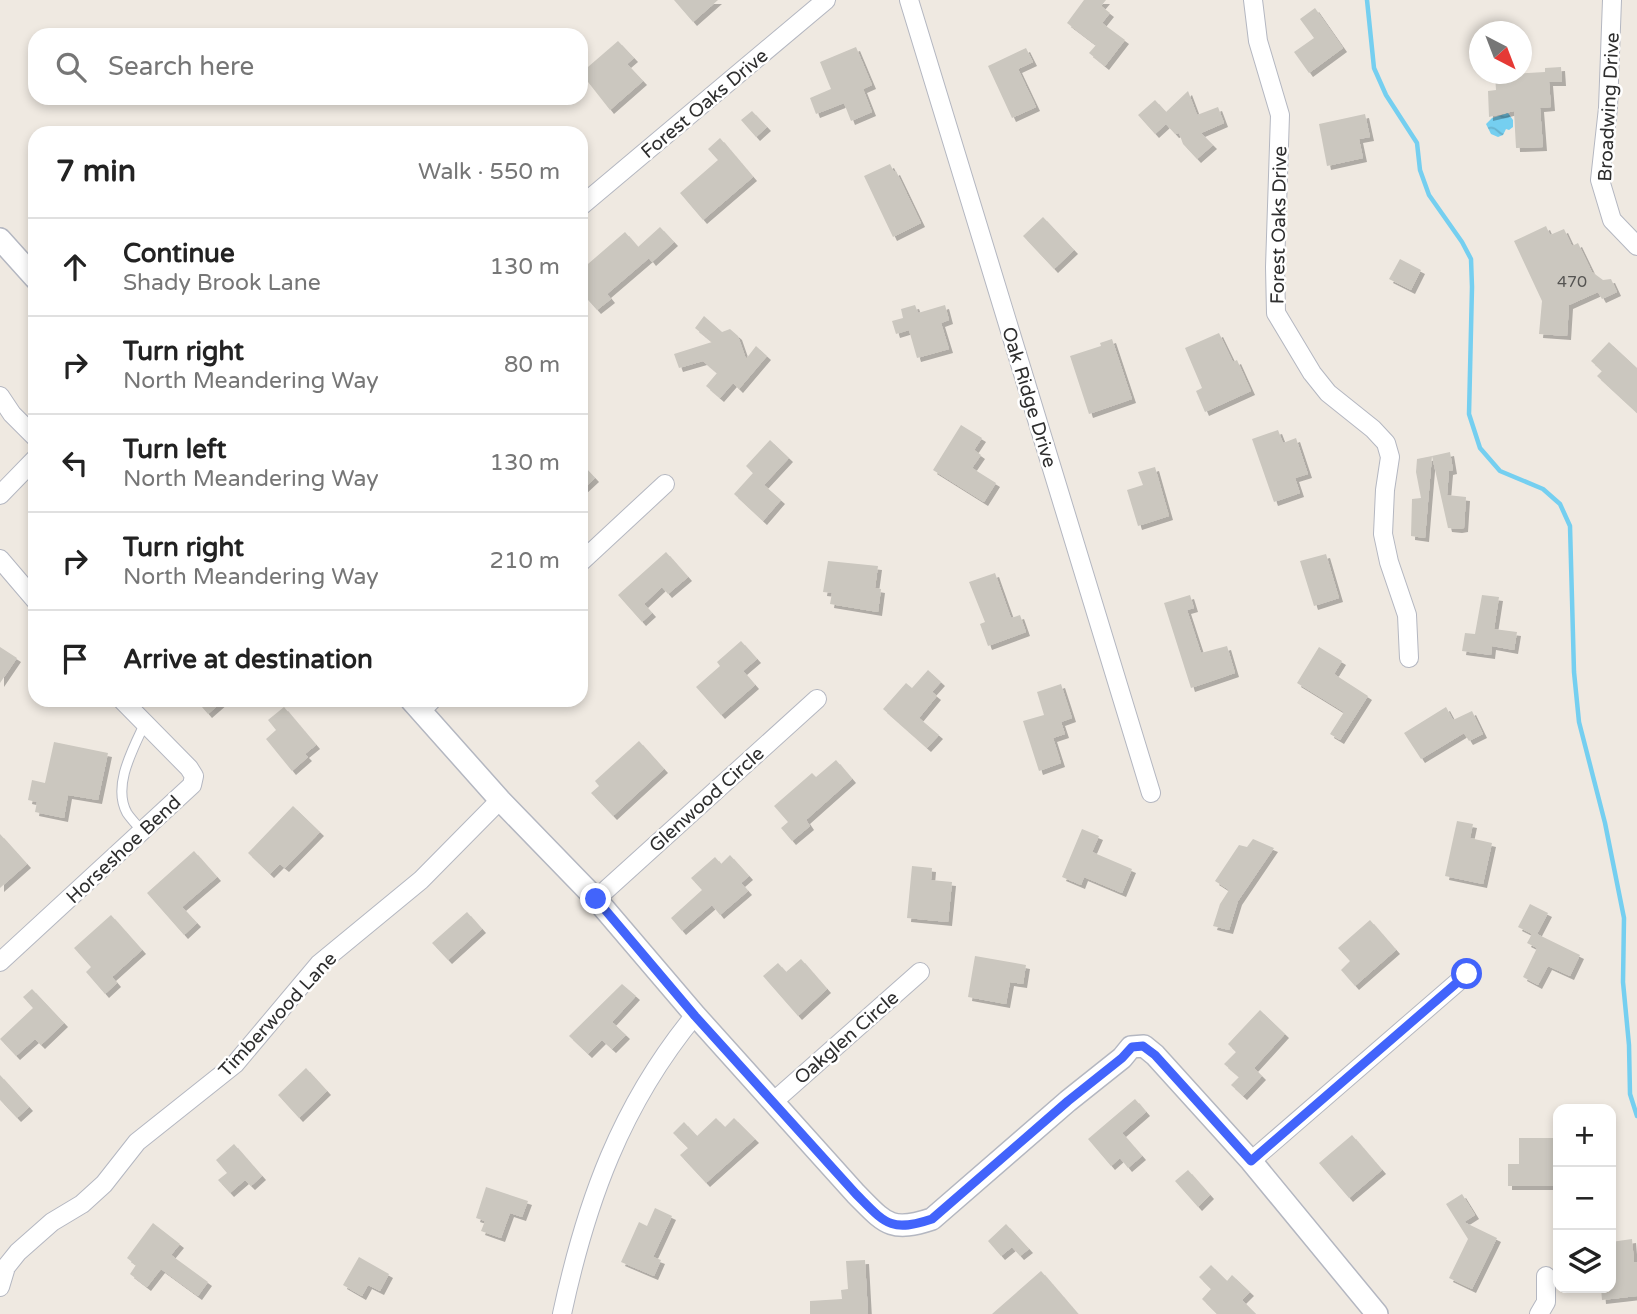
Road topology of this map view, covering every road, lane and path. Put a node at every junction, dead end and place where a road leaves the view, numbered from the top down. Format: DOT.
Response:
graph roads {
  1 [pos="826,0"];
  2 [pos="909,0"];
  3 [pos="1253,0"];
  4 [pos="1612,0"];
  5 [pos="588,199"];
  6 [pos="0,239"];
  7 [pos="1637,246"];
  8 [pos="28,270"];
  9 [pos="0,396"];
  10 [pos="28,430"];
  11 [pos="28,466"];
  12 [pos="665,484"];
  13 [pos="0,495"];
  14 [pos="588,556"];
  15 [pos="0,559"];
  16 [pos="28,592"];
  17 [pos="1409,657"];
  18 [pos="817,699"];
  19 [pos="129,707"];
  20 [pos="424,707"];
  21 [pos="145,723"];
  22 [pos="1151,793"];
  23 [pos="500,800"];
  24 [pos="141,830"];
  25 [pos="596,899"];
  26 [pos="0,962"];
  27 [pos="920,972"];
  28 [pos="1467,974"];
  29 [pos="695,1016"];
  30 [pos="773,1102"];
  31 [pos="1251,1161"];
  32 [pos="1546,1276"];
  33 [pos="0,1287"];
  34 [pos="562,1314"];
  35 [pos="1377,1314"];
  36 [pos="1539,1314"];
  1 -- 5 [label="street, Forest Oaks Drive"];
  2 -- 22 [label="street, Oak Ridge Drive"];
  3 -- 17 [label="street, Forest Oaks Drive"];
  4 -- 7 [label="street, Broadwing Drive"];
  6 -- 8 [label="street"];
  9 -- 10 [label="street"];
  11 -- 13 [label="street"];
  12 -- 14 [label="street"];
  15 -- 16 [label="street"];
  18 -- 25 [label="street, Glenwood Circle"];
  19 -- 21 [label="street, Horseshoe Bend"];
  20 -- 23 [label="street"];
  21 -- 24 [label="lane"];
  21 -- 24 [label="street, Horseshoe Bend"];
  23 -- 25 [label="street"];
  23 -- 33 [label="street, Timberwood Lane"];
  24 -- 26 [label="street, Horseshoe Bend"];
  25 -- 29 [label="street"];
  27 -- 30 [label="street, Oakglen Circle"];
  28 -- 31 [label="street"];
  29 -- 30 [label="street"];
  29 -- 34 [label="street"];
  30 -- 31 [label="street"];
  31 -- 35 [label="street"];
  32 -- 36 [label="street"];
}
